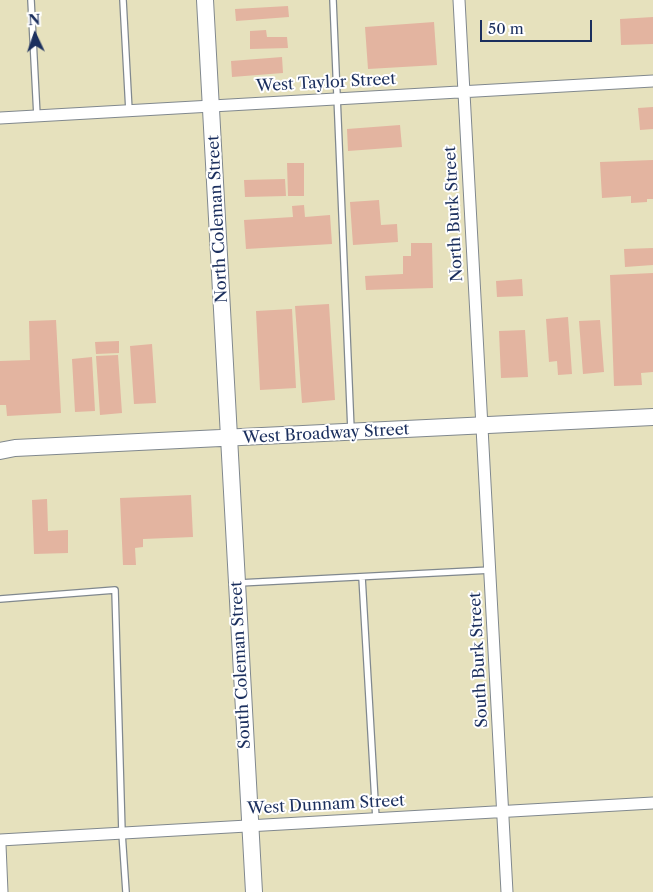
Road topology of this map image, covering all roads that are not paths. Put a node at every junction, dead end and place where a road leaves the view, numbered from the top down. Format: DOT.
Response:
graph roads {
  1 [pos="31,0"];
  2 [pos="123,0"];
  3 [pos="205,0"];
  4 [pos="333,0"];
  5 [pos="460,0"];
  6 [pos="653,81"];
  7 [pos="464,91"];
  8 [pos="337,99"];
  9 [pos="211,106"];
  10 [pos="129,110"];
  11 [pos="37,116"];
  12 [pos="0,118"];
  13 [pos="653,417"];
  14 [pos="483,426"];
  15 [pos="351,432"];
  16 [pos="229,438"];
  17 [pos="0,451"];
  18 [pos="491,570"];
  19 [pos="362,577"];
  20 [pos="237,583"];
  21 [pos="0,599"];
  22 [pos="653,803"];
  23 [pos="503,811"];
  24 [pos="376,819"];
  25 [pos="250,826"];
  26 [pos="122,833"];
  27 [pos="0,840"];
  28 [pos="0,845"];
  29 [pos="2,892"];
  30 [pos="126,892"];
  31 [pos="254,892"];
  32 [pos="507,892"];
  1 -- 11 [label="lane"];
  2 -- 10 [label="lane"];
  3 -- 9 [label="street, North Coleman Street"];
  4 -- 8 [label="lane"];
  5 -- 7 [label="street, North Burk Street"];
  6 -- 7 [label="street, West Taylor Street"];
  7 -- 8 [label="street, West Taylor Street"];
  7 -- 14 [label="street, North Burk Street"];
  8 -- 9 [label="street, West Taylor Street"];
  8 -- 15 [label="lane"];
  9 -- 10 [label="street, West Taylor Street"];
  9 -- 16 [label="street, North Coleman Street"];
  10 -- 11 [label="street, West Taylor Street"];
  11 -- 12 [label="street, West Taylor Street"];
  13 -- 14 [label="street, West Broadway Street"];
  14 -- 15 [label="street, West Broadway Street"];
  14 -- 18 [label="street, South Burk Street"];
  15 -- 16 [label="street, West Broadway Street"];
  16 -- 17 [label="street, West Broadway Street"];
  16 -- 20 [label="street, South Coleman Street"];
  18 -- 19 [label="lane"];
  18 -- 23 [label="street, South Burk Street"];
  19 -- 20 [label="lane"];
  19 -- 24 [label="lane"];
  20 -- 25 [label="street, South Coleman Street"];
  21 -- 26 [label="lane"];
  22 -- 23 [label="street, West Dunnam Street"];
  23 -- 24 [label="street, West Dunnam Street"];
  23 -- 32 [label="street, South Burk Street"];
  24 -- 25 [label="street, West Dunnam Street"];
  25 -- 26 [label="street, West Dunnam Street"];
  25 -- 31 [label="street, South Coleman Street"];
  26 -- 27 [label="street, West Dunnam Street"];
  26 -- 30 [label="lane"];
  28 -- 29 [label="street"];
}
